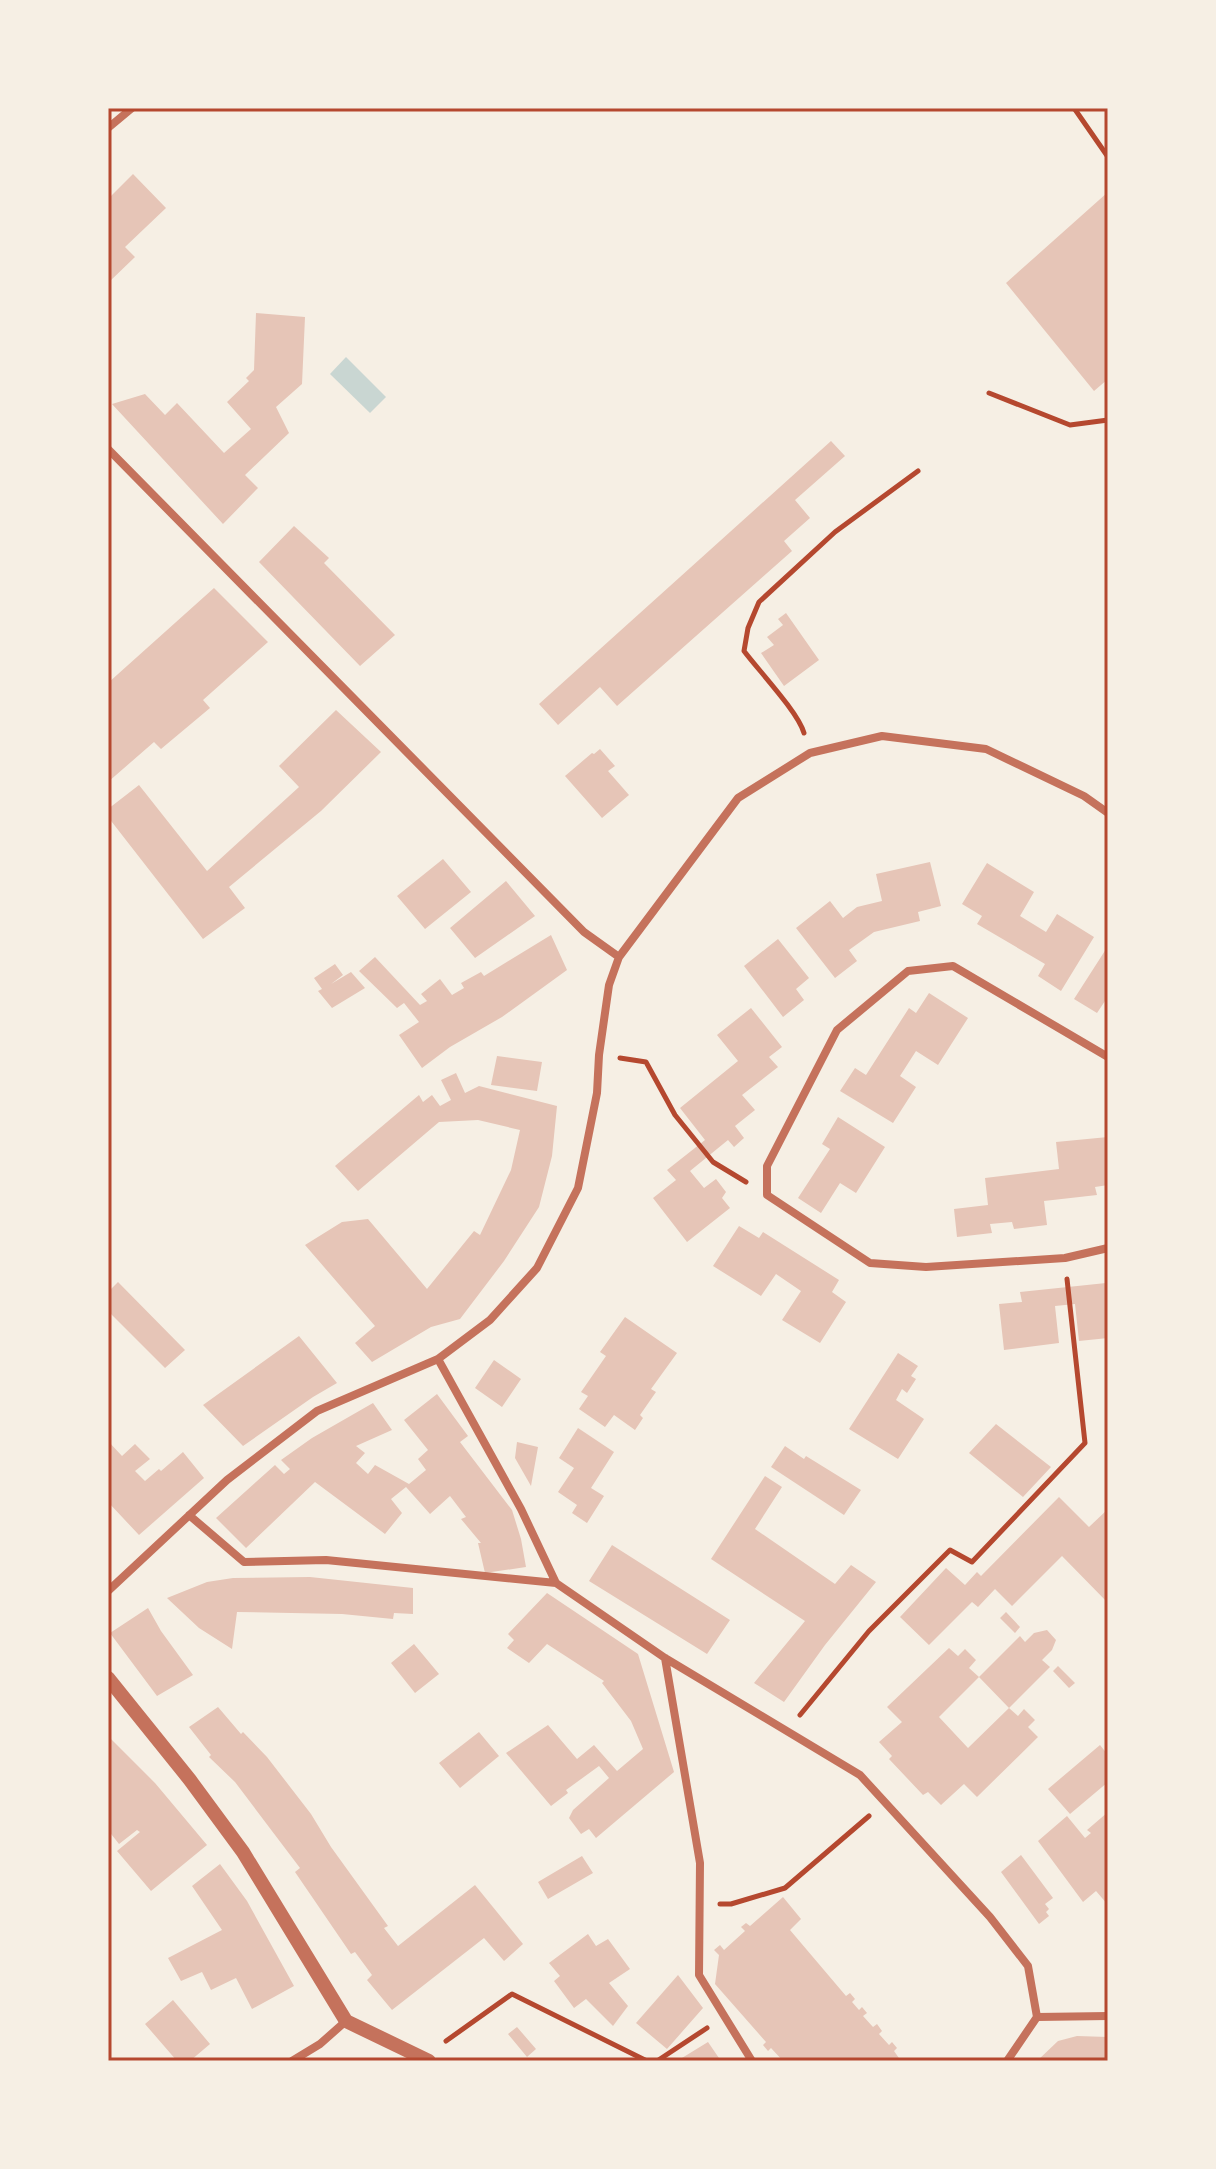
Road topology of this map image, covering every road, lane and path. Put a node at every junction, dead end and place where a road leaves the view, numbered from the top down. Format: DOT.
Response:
graph roads {
  1 [pos="132,108"];
  2 [pos="1074,108"];
  3 [pos="108,128"];
  4 [pos="1108,157"];
  5 [pos="989,393"];
  6 [pos="1108,420"];
  7 [pos="108,449"];
  8 [pos="918,471"];
  9 [pos="810,753"];
  10 [pos="1108,813"];
  11 [pos="619,957"];
  12 [pos="599,1055"];
  13 [pos="1108,1057"];
  14 [pos="767,1195"];
  15 [pos="1108,1248"];
  16 [pos="1065,1258"];
  17 [pos="438,1359"];
  18 [pos="189,1515"];
  19 [pos="556,1583"];
  20 [pos="108,1591"];
  21 [pos="665,1658"];
  22 [pos="108,1678"];
  23 [pos="786,1731"];
  24 [pos="885,1802"];
  25 [pos="700,1903"];
  26 [pos="1108,2016"];
  27 [pos="724,2017"];
  28 [pos="1037,2017"];
  29 [pos="346,2021"];
  30 [pos="426,2059"];
  31 [pos="292,2061"];
  32 [pos="647,2061"];
  33 [pos="657,2061"];
  34 [pos="752,2061"];
  35 [pos="1007,2061"];
  1 -- 3 [label="street"];
  2 -- 4 [label="path"];
  5 -- 6 [label="path"];
  7 -- 11 [label="street"];
  8 -- 9 [label="path"];
  9 -- 10 [label="street"];
  9 -- 11 [label="street"];
  11 -- 12 [label="street"];
  12 -- 14 [label="path"];
  12 -- 17 [label="street"];
  13 -- 14 [label="street"];
  14 -- 16 [label="street"];
  15 -- 16 [label="street"];
  16 -- 23 [label="path"];
  17 -- 18 [label="street"];
  17 -- 19 [label="street"];
  18 -- 19 [label="street"];
  18 -- 20 [label="street"];
  19 -- 21 [label="street"];
  21 -- 23 [label="street"];
  21 -- 25 [label="street"];
  22 -- 29 [label="street"];
  23 -- 24 [label="street"];
  24 -- 25 [label="path"];
  24 -- 28 [label="street"];
  25 -- 27 [label="street"];
  26 -- 28 [label="street"];
  27 -- 33 [label="path"];
  27 -- 34 [label="street"];
  28 -- 35 [label="street"];
  29 -- 30 [label="street"];
  29 -- 31 [label="street"];
  30 -- 32 [label="path"];
}
